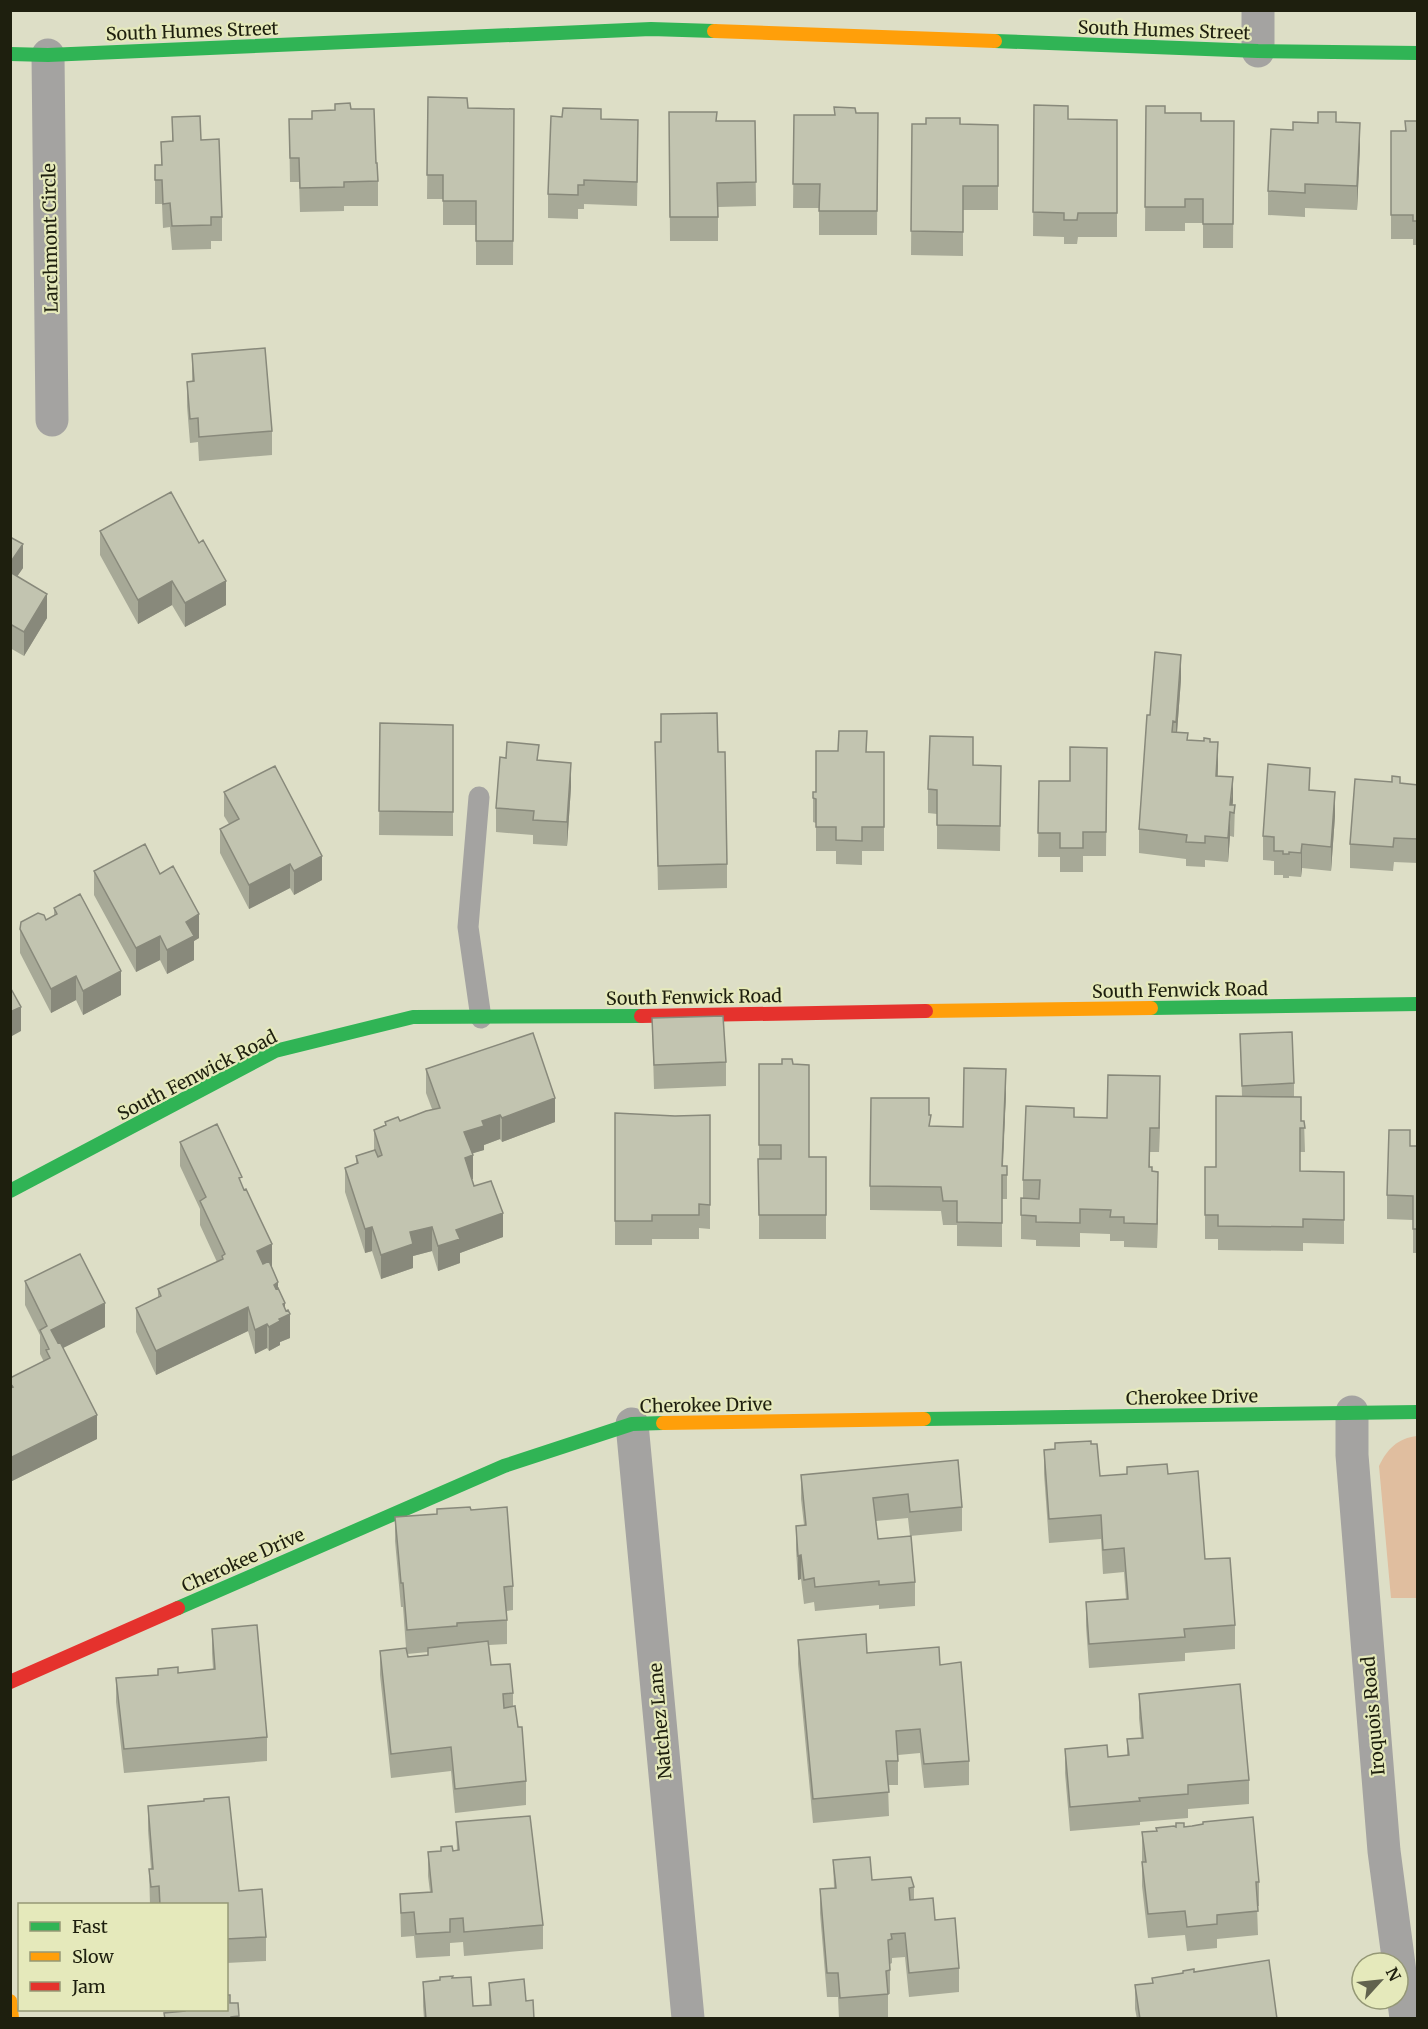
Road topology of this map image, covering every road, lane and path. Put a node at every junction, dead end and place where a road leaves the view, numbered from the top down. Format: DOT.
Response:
graph roads {
  1 [pos="1258,10"];
  2 [pos="651,20"];
  3 [pos="1258,51"];
  4 [pos="1418,53"];
  5 [pos="10,54"];
  6 [pos="48,55"];
  7 [pos="52,420"];
  8 [pos="479,797"];
  9 [pos="1418,1004"];
  10 [pos="481,1018"];
  11 [pos="10,1191"];
  12 [pos="1352,1412"];
  13 [pos="1418,1412"];
  14 [pos="632,1424"];
  15 [pos="10,1682"];
  16 [pos="10,2001"];
  17 [pos="12,2019"];
  18 [pos="688,2019"];
  19 [pos="1406,2019"];
  1 -- 3 [label="street"];
  2 -- 3 [label="street, South Humes Street"];
  2 -- 6 [label="street, South Humes Street"];
  3 -- 4 [label="street, South Humes Street"];
  5 -- 6 [label="street, South Humes Street"];
  6 -- 7 [label="street, Larchmont Circle"];
  8 -- 10 [label="lane"];
  9 -- 10 [label="street, South Fenwick Road"];
  10 -- 11 [label="street, South Fenwick Road"];
  12 -- 13 [label="street, Cherokee Drive"];
  12 -- 14 [label="street, Cherokee Drive"];
  12 -- 19 [label="street, Iroquois Road"];
  14 -- 15 [label="street, Cherokee Drive"];
  14 -- 18 [label="street, Natchez Lane"];
  16 -- 17 [label="street"];
}
